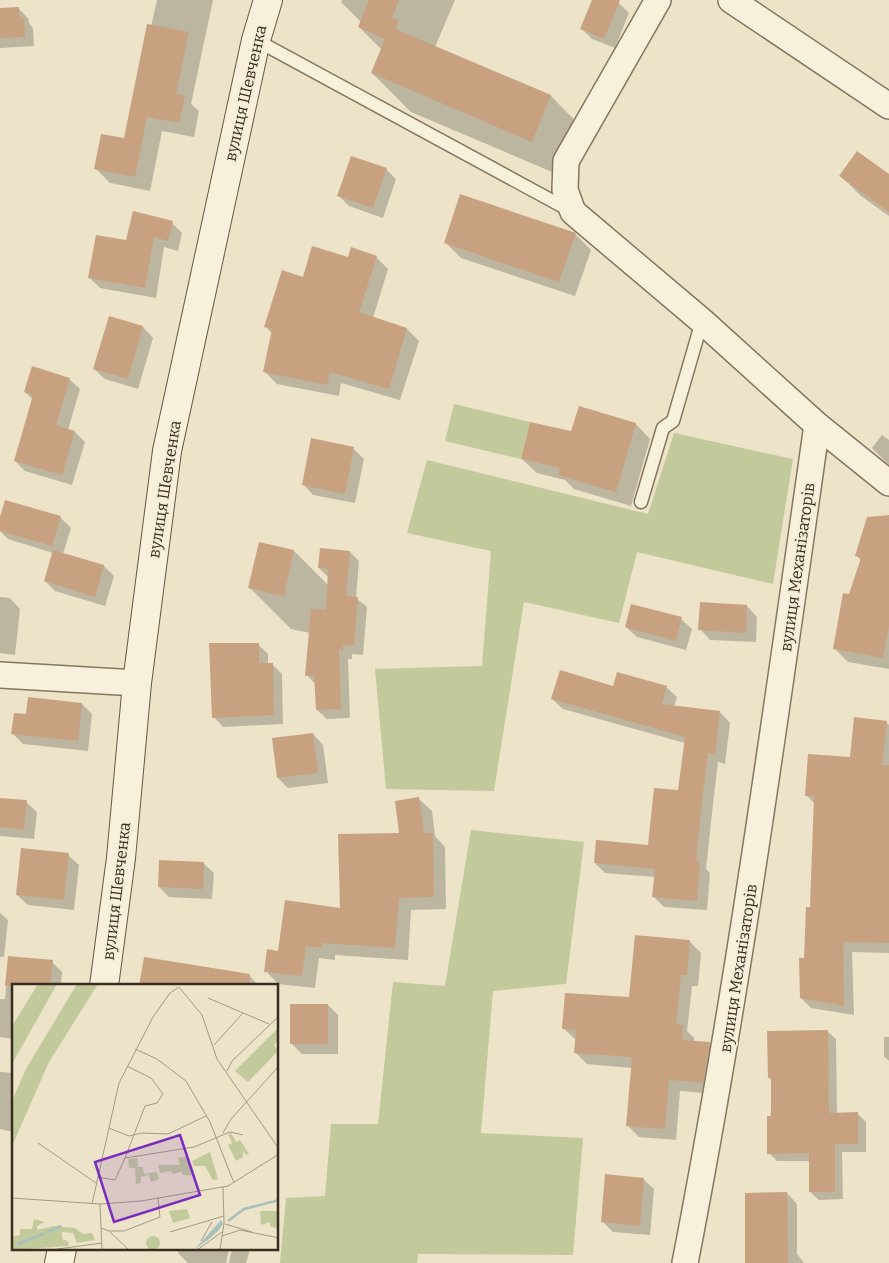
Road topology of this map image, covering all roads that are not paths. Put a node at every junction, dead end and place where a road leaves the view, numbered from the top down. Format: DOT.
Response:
graph roads {
  1 [pos="268,0"];
  2 [pos="658,0"];
  3 [pos="731,0"];
  4 [pos="256,40"];
  5 [pos="889,106"];
  6 [pos="573,212"];
  7 [pos="702,321"];
  8 [pos="817,425"];
  9 [pos="889,483"];
  10 [pos="641,502"];
  11 [pos="0,675"];
  12 [pos="137,684"];
  13 [pos="104,984"];
  14 [pos="62,1250"];
  15 [pos="60,1263"];
  16 [pos="685,1263"];
  1 -- 4 [label="main road, вулиця Шевченка"];
  2 -- 6 [label="street"];
  3 -- 5 [label="street"];
  4 -- 6 [label="lane"];
  4 -- 12 [label="main road, вулиця Шевченка"];
  6 -- 7 [label="street"];
  7 -- 8 [label="street"];
  7 -- 10 [label="lane"];
  8 -- 9 [label="street"];
  8 -- 16 [label="street, вулиця Механізаторів"];
  11 -- 12 [label="street"];
  12 -- 13 [label="main road, вулиця Шевченка"];
  14 -- 15 [label="main road"];
}
